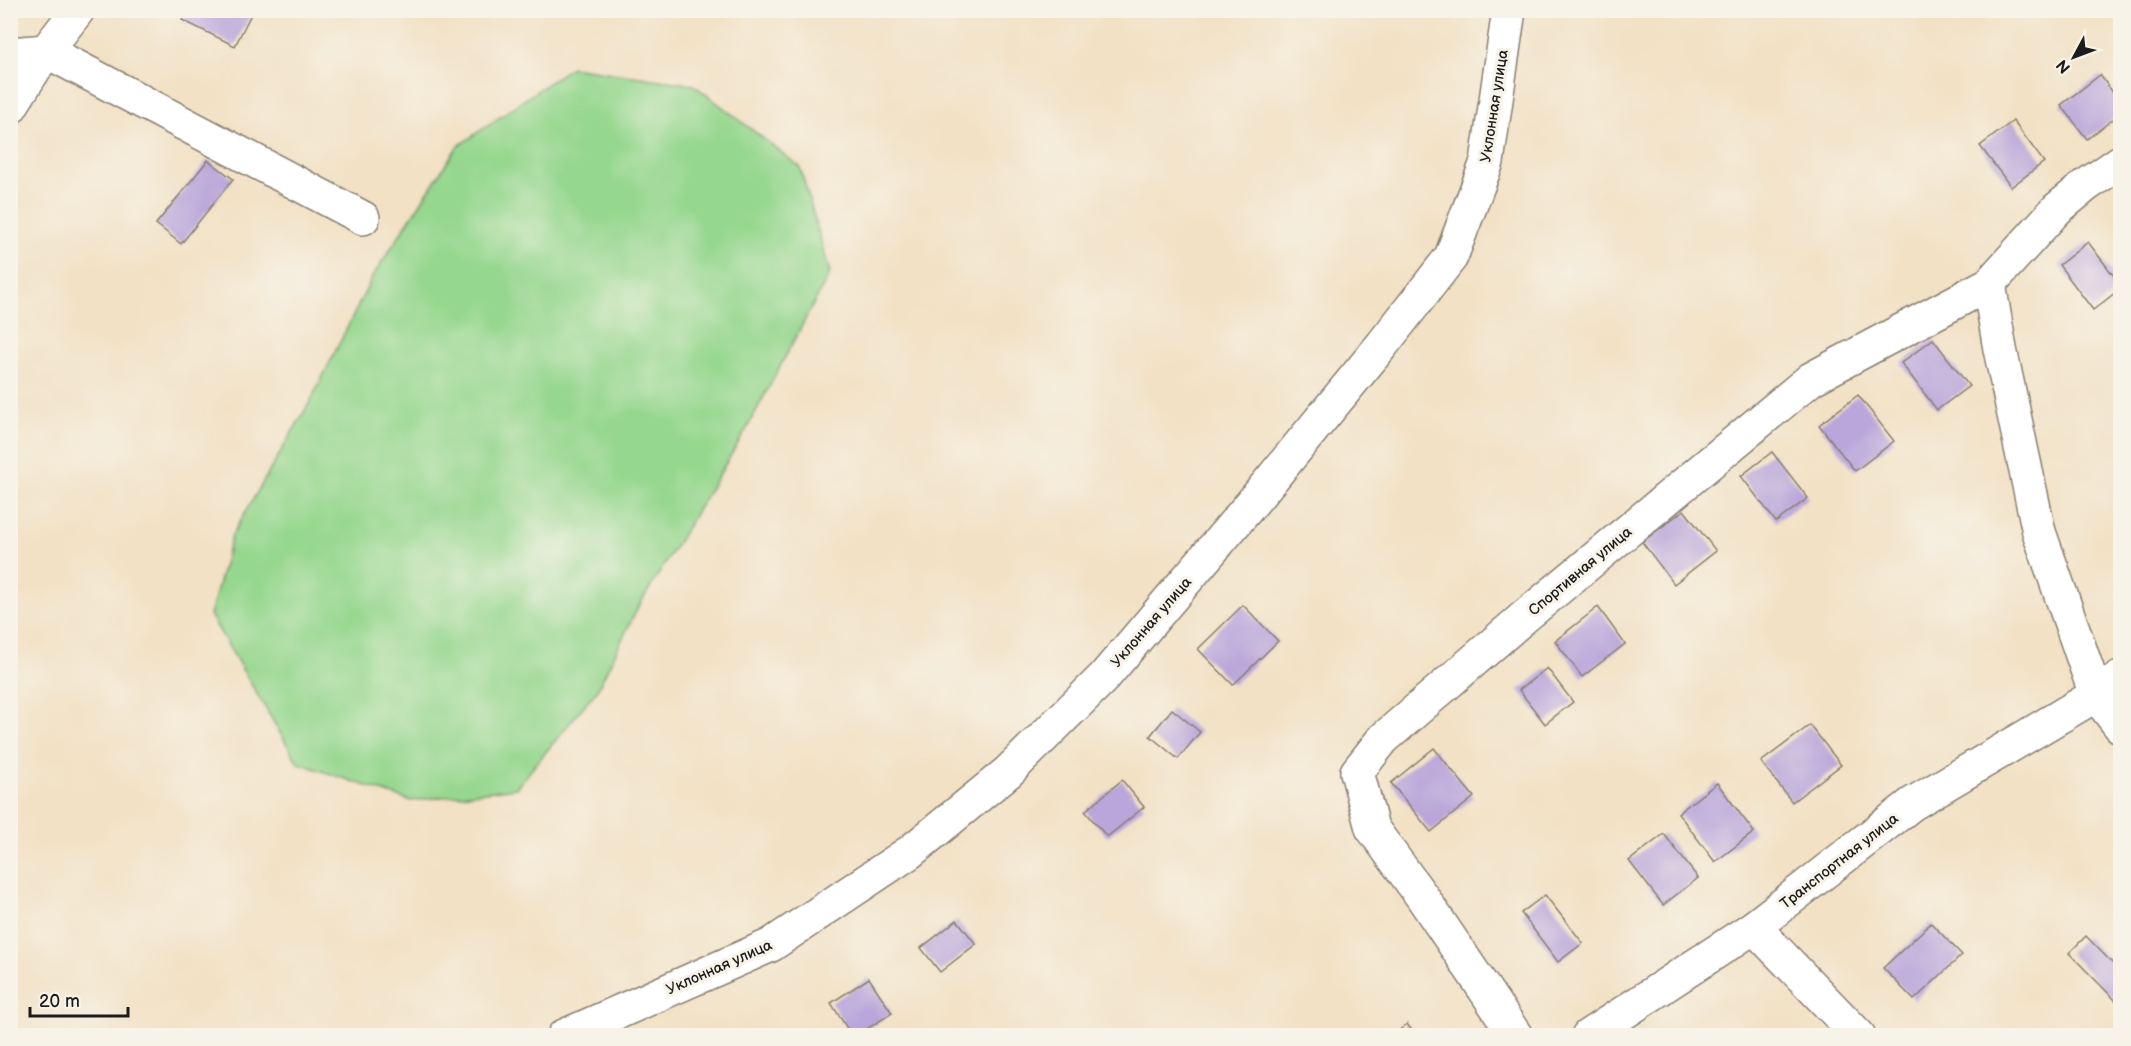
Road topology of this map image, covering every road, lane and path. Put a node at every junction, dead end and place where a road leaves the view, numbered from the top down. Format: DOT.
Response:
graph roads {
  1 [pos="78,10"];
  2 [pos="1509,10"];
  3 [pos="46,51"];
  4 [pos="10,54"];
  5 [pos="10,108"];
  6 [pos="2121,162"];
  7 [pos="363,218"];
  8 [pos="1989,284"];
  9 [pos="2108,686"];
  10 [pos="2121,726"];
  11 [pos="1754,927"];
  12 [pos="564,1035"];
  13 [pos="1516,1035"];
  14 [pos="1588,1035"];
  15 [pos="1859,1035"];
  1 -- 3 [label="street"];
  2 -- 12 [label="street, Уклонная улица"];
  3 -- 4 [label="street"];
  3 -- 5 [label="street"];
  3 -- 7 [label="street"];
  6 -- 8 [label="street"];
  8 -- 9 [label="street"];
  8 -- 13 [label="street, Спортивная улица"];
  9 -- 10 [label="street"];
  9 -- 11 [label="street, Транспортная улица"];
  11 -- 14 [label="street, Транспортная улица"];
  11 -- 15 [label="street"];
}
